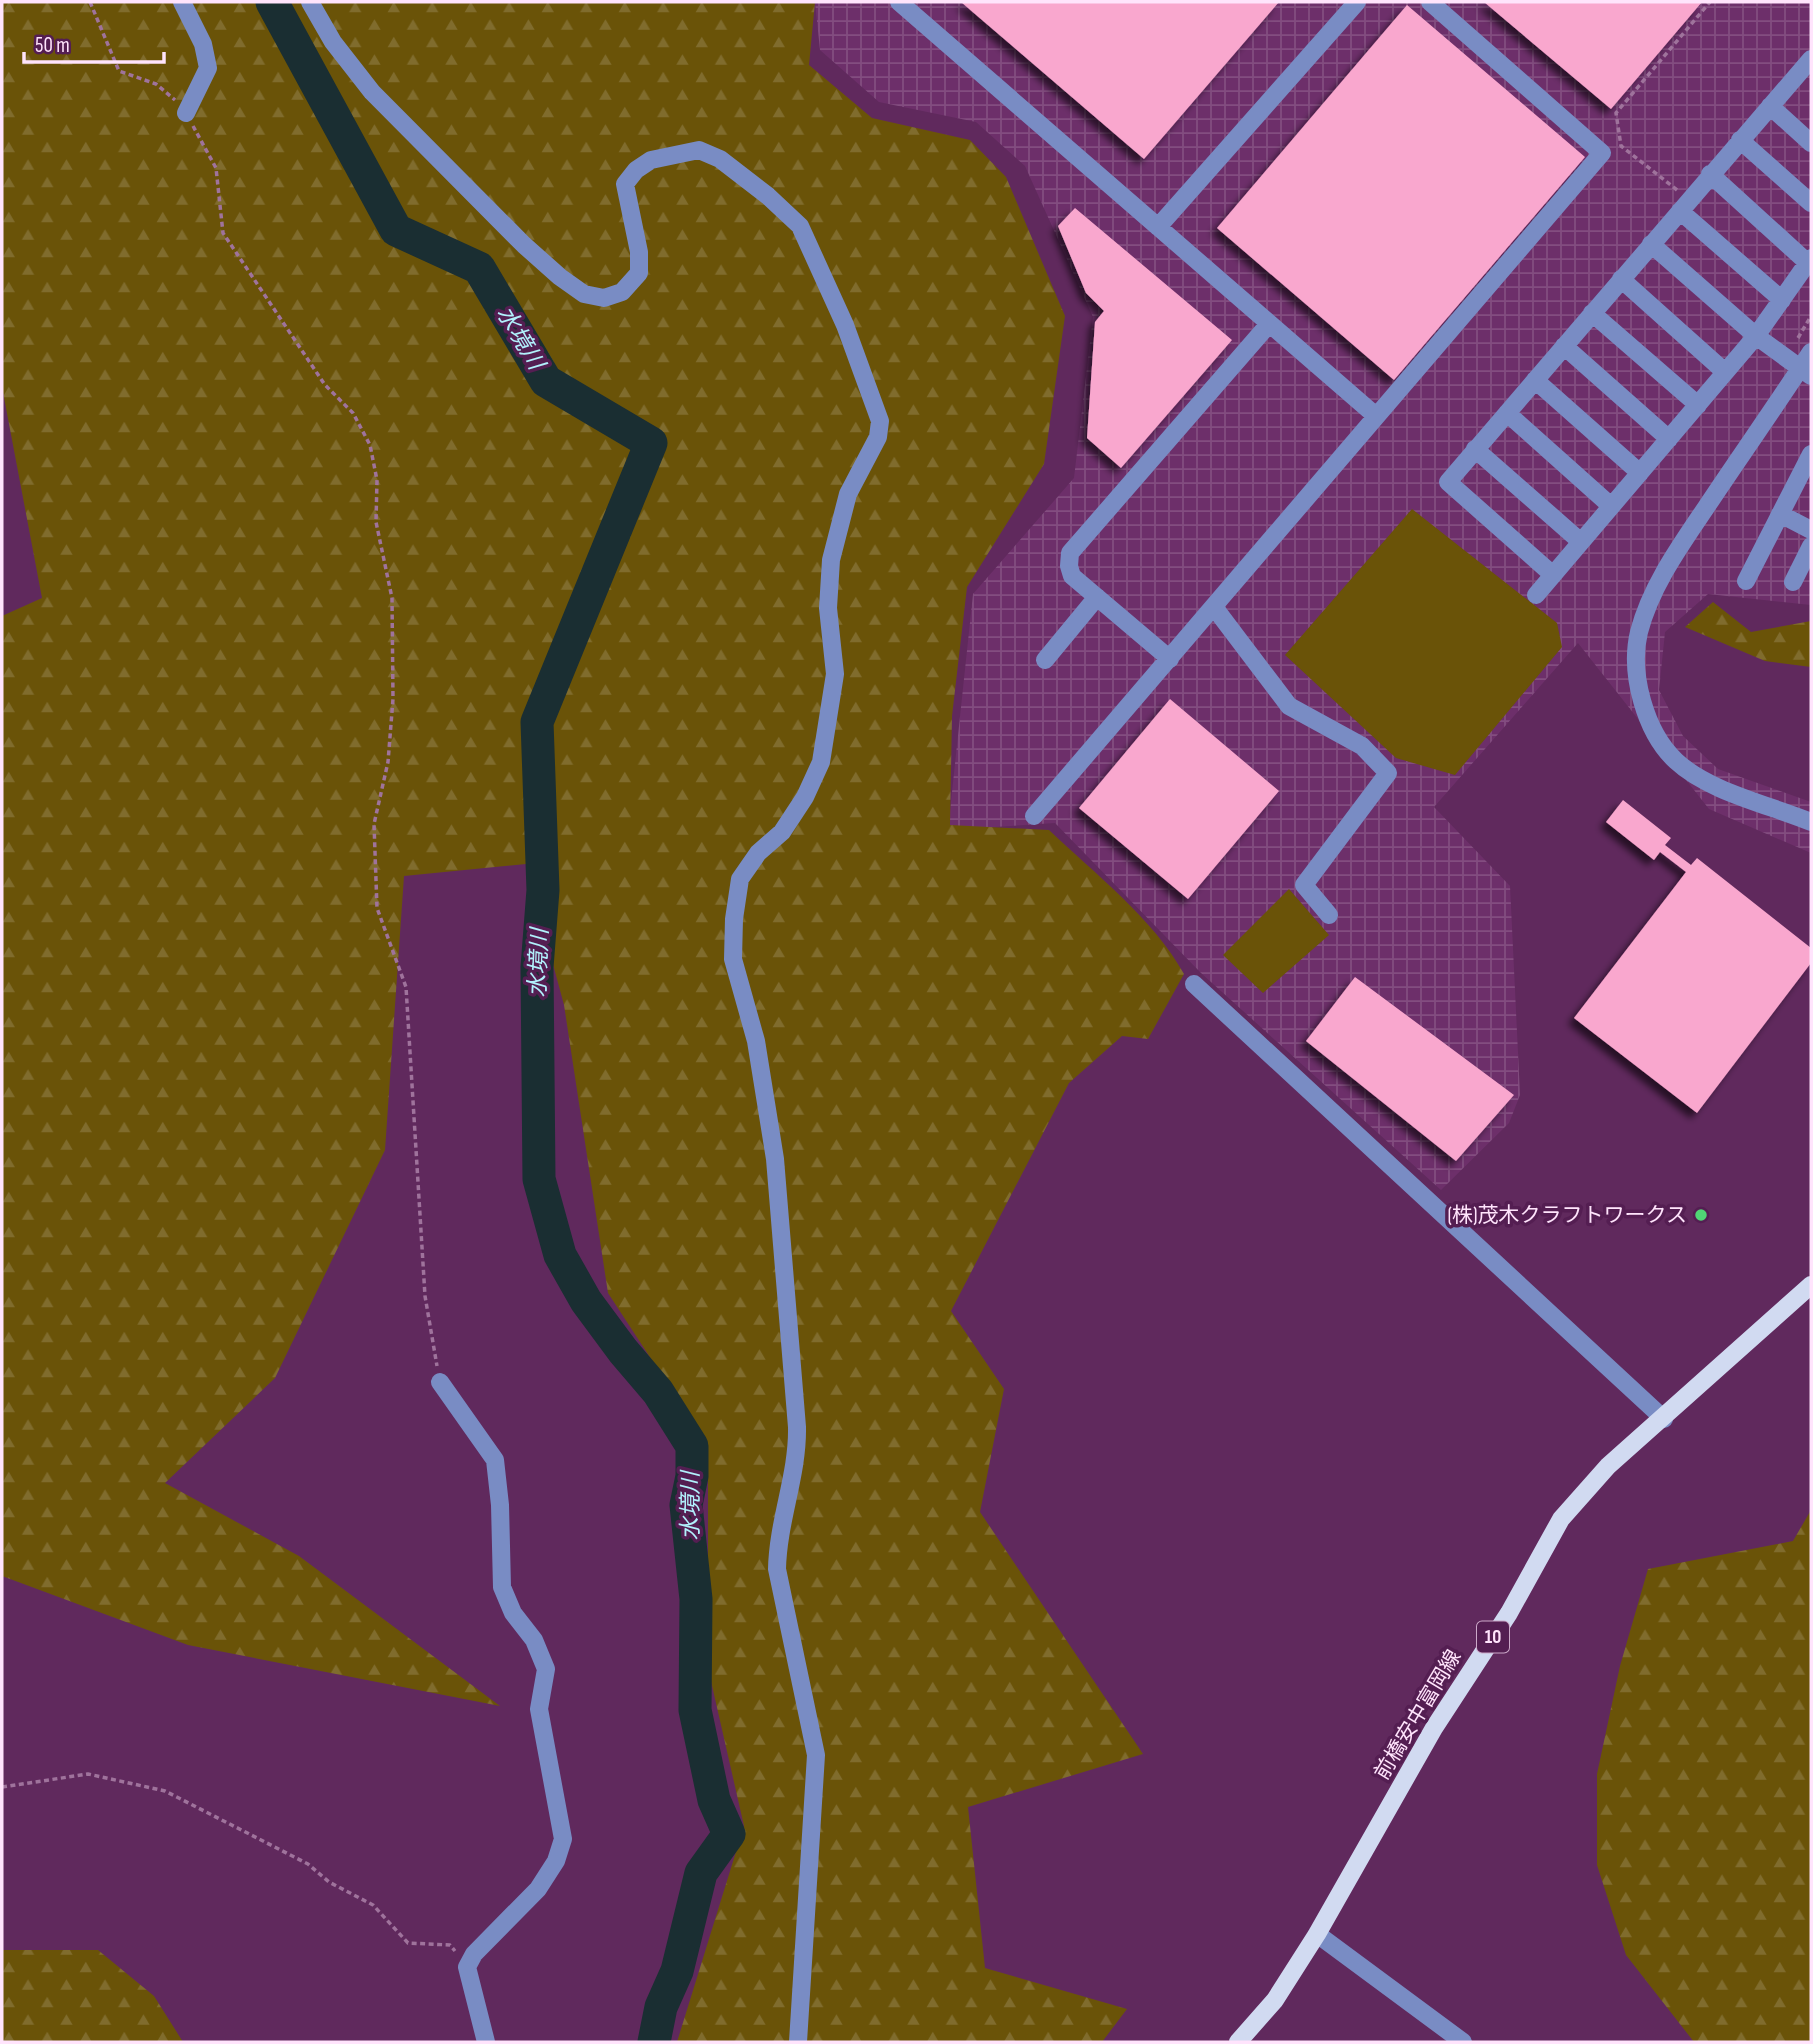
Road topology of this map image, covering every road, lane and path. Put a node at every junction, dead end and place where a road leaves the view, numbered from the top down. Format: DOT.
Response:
graph roads {
  1 [pos="90,2"];
  2 [pos="182,2"];
  3 [pos="310,2"];
  4 [pos="899,2"];
  5 [pos="1357,2"];
  6 [pos="1430,2"];
  7 [pos="1710,2"];
  8 [pos="1807,71"];
  9 [pos="1770,106"];
  10 [pos="186,113"];
  11 [pos="1740,140"];
  12 [pos="1811,143"];
  13 [pos="1710,174"];
  14 [pos="1679,192"];
  15 [pos="1811,203"];
  16 [pos="1679,211"];
  17 [pos="1158,227"];
  18 [pos="1651,244"];
  19 [pos="1810,261"];
  20 [pos="1621,279"];
  21 [pos="1782,300"];
  22 [pos="1592,313"];
  23 [pos="1811,316"];
  24 [pos="1269,324"];
  25 [pos="1756,336"];
  26 [pos="1564,346"];
  27 [pos="1811,352"];
  28 [pos="1799,368"];
  29 [pos="1726,372"];
  30 [pos="1535,380"];
  31 [pos="1698,405"];
  32 [pos="1507,413"];
  33 [pos="1377,416"];
  34 [pos="1669,439"];
  35 [pos="1475,449"];
  36 [pos="1811,454"];
  37 [pos="1640,473"];
  38 [pos="1611,506"];
  39 [pos="1780,514"];
  40 [pos="1811,530"];
  41 [pos="1581,542"];
  42 [pos="1811,546"];
  43 [pos="1553,575"];
  44 [pos="1746,581"];
  45 [pos="1793,582"];
  46 [pos="1536,595"];
  47 [pos="1097,597"];
  48 [pos="1214,607"];
  49 [pos="1170,659"];
  50 [pos="1045,660"];
  51 [pos="1034,816"];
  52 [pos="1811,822"];
  53 [pos="1329,915"];
  54 [pos="1194,984"];
  55 [pos="1811,1285"];
  56 [pos="440,1382"];
  57 [pos="1664,1419"];
  58 [pos="2,1787"];
  59 [pos="1317,1934"];
  60 [pos="468,1966"];
  61 [pos="485,2042"];
  62 [pos="798,2042"];
  63 [pos="1238,2042"];
  64 [pos="1463,2042"];
  1 -- 10 [label="path"];
  2 -- 10 [label="street"];
  3 -- 62 [label="street"];
  4 -- 17 [label="street"];
  5 -- 17 [label="street"];
  6 -- 33 [label="street"];
  7 -- 14 [label="path"];
  8 -- 9 [label="street"];
  9 -- 11 [label="street"];
  9 -- 12 [label="street"];
  10 -- 56 [label="path"];
  11 -- 13 [label="street"];
  11 -- 15 [label="street"];
  13 -- 16 [label="street"];
  13 -- 19 [label="street"];
  16 -- 18 [label="street"];
  16 -- 21 [label="street"];
  17 -- 24 [label="street"];
  18 -- 20 [label="street"];
  18 -- 25 [label="street"];
  19 -- 21 [label="street"];
  20 -- 22 [label="street"];
  20 -- 29 [label="street"];
  21 -- 25 [label="street"];
  22 -- 26 [label="street"];
  22 -- 31 [label="street"];
  23 -- 28 [label="path"];
  24 -- 33 [label="street"];
  24 -- 47 [label="street"];
  25 -- 28 [label="street"];
  25 -- 29 [label="street"];
  26 -- 30 [label="street"];
  26 -- 34 [label="street"];
  27 -- 28 [label="street"];
  28 -- 52 [label="street"];
  29 -- 31 [label="street"];
  30 -- 32 [label="street"];
  30 -- 37 [label="street"];
  31 -- 34 [label="street"];
  32 -- 35 [label="street"];
  32 -- 38 [label="street"];
  33 -- 48 [label="street"];
  34 -- 37 [label="street"];
  35 -- 41 [label="street"];
  35 -- 43 [label="street"];
  36 -- 39 [label="street"];
  37 -- 38 [label="street"];
  38 -- 41 [label="street"];
  39 -- 40 [label="street"];
  39 -- 44 [label="street"];
  41 -- 43 [label="street"];
  42 -- 45 [label="street"];
  43 -- 46 [label="street"];
  47 -- 49 [label="street"];
  47 -- 50 [label="street"];
  48 -- 49 [label="street"];
  48 -- 53 [label="street"];
  49 -- 51 [label="street"];
  54 -- 57 [label="street"];
  55 -- 57 [label="main road, 前橋安中富岡線 / 10"];
  56 -- 60 [label="street"];
  57 -- 59 [label="main road, 前橋安中富岡線 / 10"];
  58 -- 60 [label="path"];
  59 -- 63 [label="main road, 前橋安中富岡線 / 10"];
  59 -- 64 [label="street"];
  60 -- 61 [label="street"];
}
